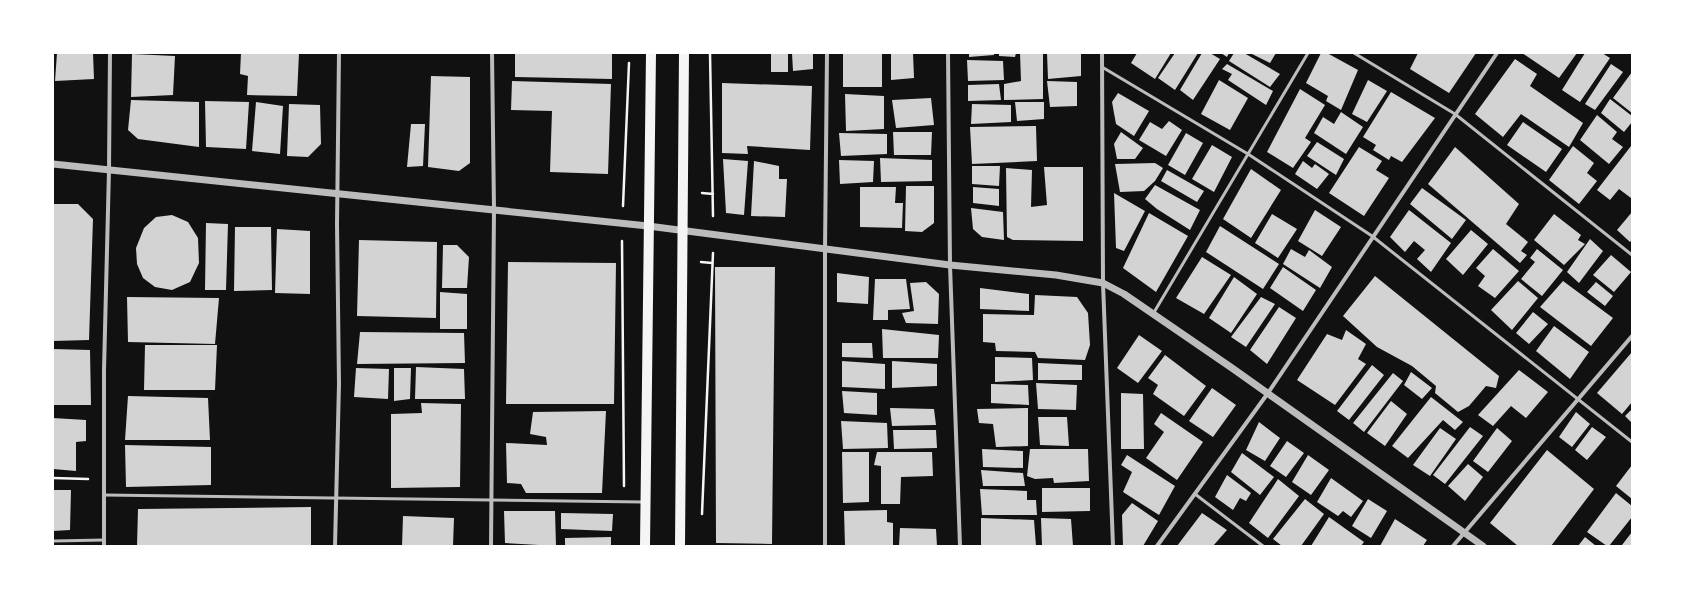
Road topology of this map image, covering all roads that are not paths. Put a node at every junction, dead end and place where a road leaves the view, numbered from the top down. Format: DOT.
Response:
graph roads {
  1 [pos="110,53"];
  2 [pos="339,53"];
  3 [pos="492,53"];
  4 [pos="650,53"];
  5 [pos="684,53"];
  6 [pos="827,53"];
  7 [pos="948,53"];
  8 [pos="1102,53"];
  9 [pos="1308,53"];
  10 [pos="1354,53"];
  11 [pos="1498,53"];
  12 [pos="1102,67"];
  13 [pos="1455,114"];
  14 [pos="1248,154"];
  15 [pos="53,164"];
  16 [pos="110,170"];
  17 [pos="338,194"];
  18 [pos="494,210"];
  19 [pos="648,226"];
  20 [pos="683,231"];
  21 [pos="1372,236"];
  22 [pos="825,250"];
  23 [pos="1632,255"];
  24 [pos="950,265"];
  25 [pos="1103,283"];
  26 [pos="1153,314"];
  27 [pos="1632,336"];
  28 [pos="1268,393"];
  29 [pos="1579,399"];
  30 [pos="1632,442"];
  31 [pos="1195,494"];
  32 [pos="104,495"];
  33 [pos="335,499"];
  34 [pos="491,501"];
  35 [pos="645,502"];
  36 [pos="1464,533"];
  37 [pos="104,540"];
  38 [pos="53,541"];
  39 [pos="104,546"];
  40 [pos="335,546"];
  41 [pos="491,546"];
  42 [pos="645,546"];
  43 [pos="680,546"];
  44 [pos="825,546"];
  45 [pos="960,546"];
  46 [pos="1113,546"];
  47 [pos="1157,546"];
  48 [pos="1263,546"];
  49 [pos="1453,546"];
  50 [pos="1483,546"];
  1 -- 16 [label="street"];
  2 -- 17 [label="street"];
  3 -- 18 [label="street"];
  4 -- 19 [label="main road"];
  5 -- 20 [label="main road"];
  6 -- 22 [label="street"];
  7 -- 24 [label="street"];
  8 -- 12 [label="street"];
  9 -- 14 [label="lane"];
  10 -- 13 [label="lane"];
  11 -- 13 [label="street"];
  12 -- 14 [label="lane"];
  12 -- 25 [label="street"];
  13 -- 21 [label="street"];
  13 -- 23 [label="lane"];
  14 -- 21 [label="lane"];
  14 -- 26 [label="lane"];
  15 -- 16 [label="street"];
  16 -- 17 [label="street"];
  16 -- 32 [label="street"];
  17 -- 18 [label="street"];
  17 -- 33 [label="street"];
  18 -- 19 [label="street"];
  18 -- 34 [label="street"];
  19 -- 20 [label="street"];
  19 -- 35 [label="main road"];
  20 -- 22 [label="street"];
  20 -- 43 [label="main road"];
  21 -- 28 [label="street"];
  21 -- 29 [label="lane"];
  22 -- 24 [label="street"];
  22 -- 44 [label="street"];
  24 -- 25 [label="street"];
  24 -- 45 [label="street"];
  25 -- 26 [label="street"];
  25 -- 46 [label="street"];
  26 -- 28 [label="street"];
  27 -- 29 [label="street"];
  28 -- 31 [label="street"];
  28 -- 36 [label="street"];
  29 -- 30 [label="lane"];
  29 -- 36 [label="street"];
  31 -- 47 [label="street"];
  31 -- 48 [label="lane"];
  32 -- 33 [label="lane"];
  32 -- 37 [label="street"];
  33 -- 34 [label="lane"];
  33 -- 40 [label="street"];
  34 -- 35 [label="lane"];
  34 -- 41 [label="street"];
  35 -- 42 [label="main road"];
  36 -- 49 [label="street"];
  36 -- 50 [label="street"];
  37 -- 38 [label="lane"];
  37 -- 39 [label="street"];
}
